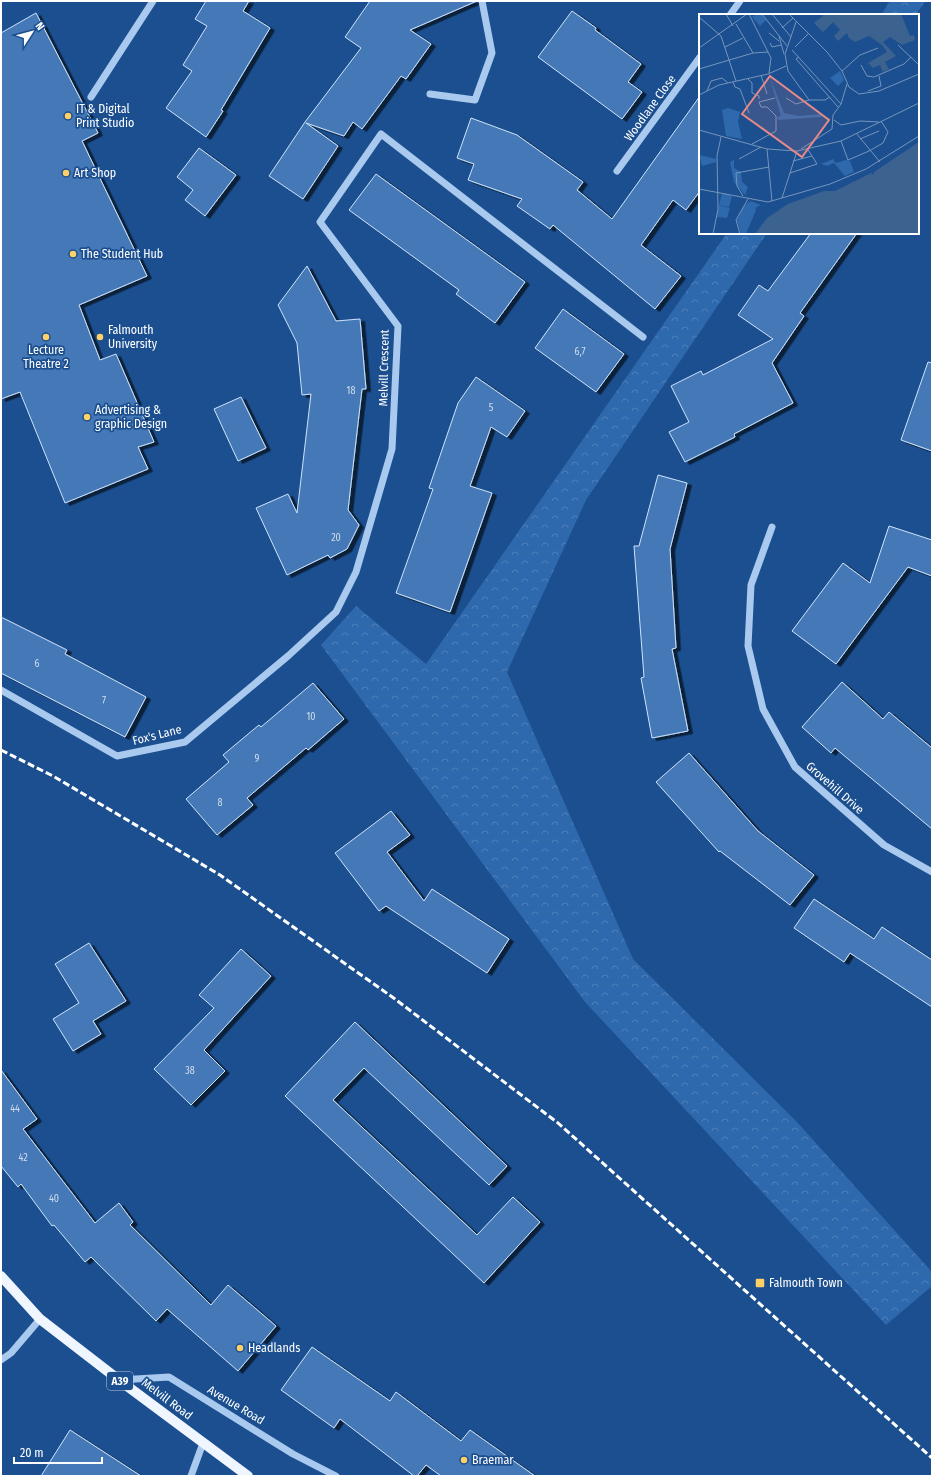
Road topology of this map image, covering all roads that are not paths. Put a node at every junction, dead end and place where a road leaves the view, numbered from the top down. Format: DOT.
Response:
graph roads {
  1 [pos="153,1"];
  2 [pos="482,1"];
  3 [pos="740,1"];
  4 [pos="731,14"];
  5 [pos="699,58"];
  6 [pos="430,94"];
  7 [pos="91,97"];
  8 [pos="617,171"];
  9 [pos="643,337"];
  10 [pos="772,527"];
  11 [pos="336,612"];
  12 [pos="1,690"];
  13 [pos="932,872"];
  14 [pos="1,1276"];
  15 [pos="40,1319"];
  16 [pos="1,1360"];
  17 [pos="119,1380"];
  18 [pos="203,1443"];
  19 [pos="191,1476"];
  20 [pos="248,1476"];
  21 [pos="336,1476"];
  1 -- 7 [label="street"];
  2 -- 6 [label="street"];
  3 -- 4 [label="street"];
  5 -- 8 [label="street, Woodlane Close"];
  9 -- 11 [label="street, Melvill Crescent"];
  10 -- 13 [label="street, Grovehill Drive"];
  11 -- 12 [label="street, Fox's Lane"];
  14 -- 15 [label="main road, Melvill Road / A39"];
  15 -- 16 [label="street"];
  15 -- 17 [label="main road, Melvill Road / A39"];
  17 -- 18 [label="main road, Melvill Road / A39"];
  17 -- 21 [label="street, Avenue Road"];
  18 -- 19 [label="street"];
  18 -- 20 [label="main road, Melvill Road / A39"];
}
